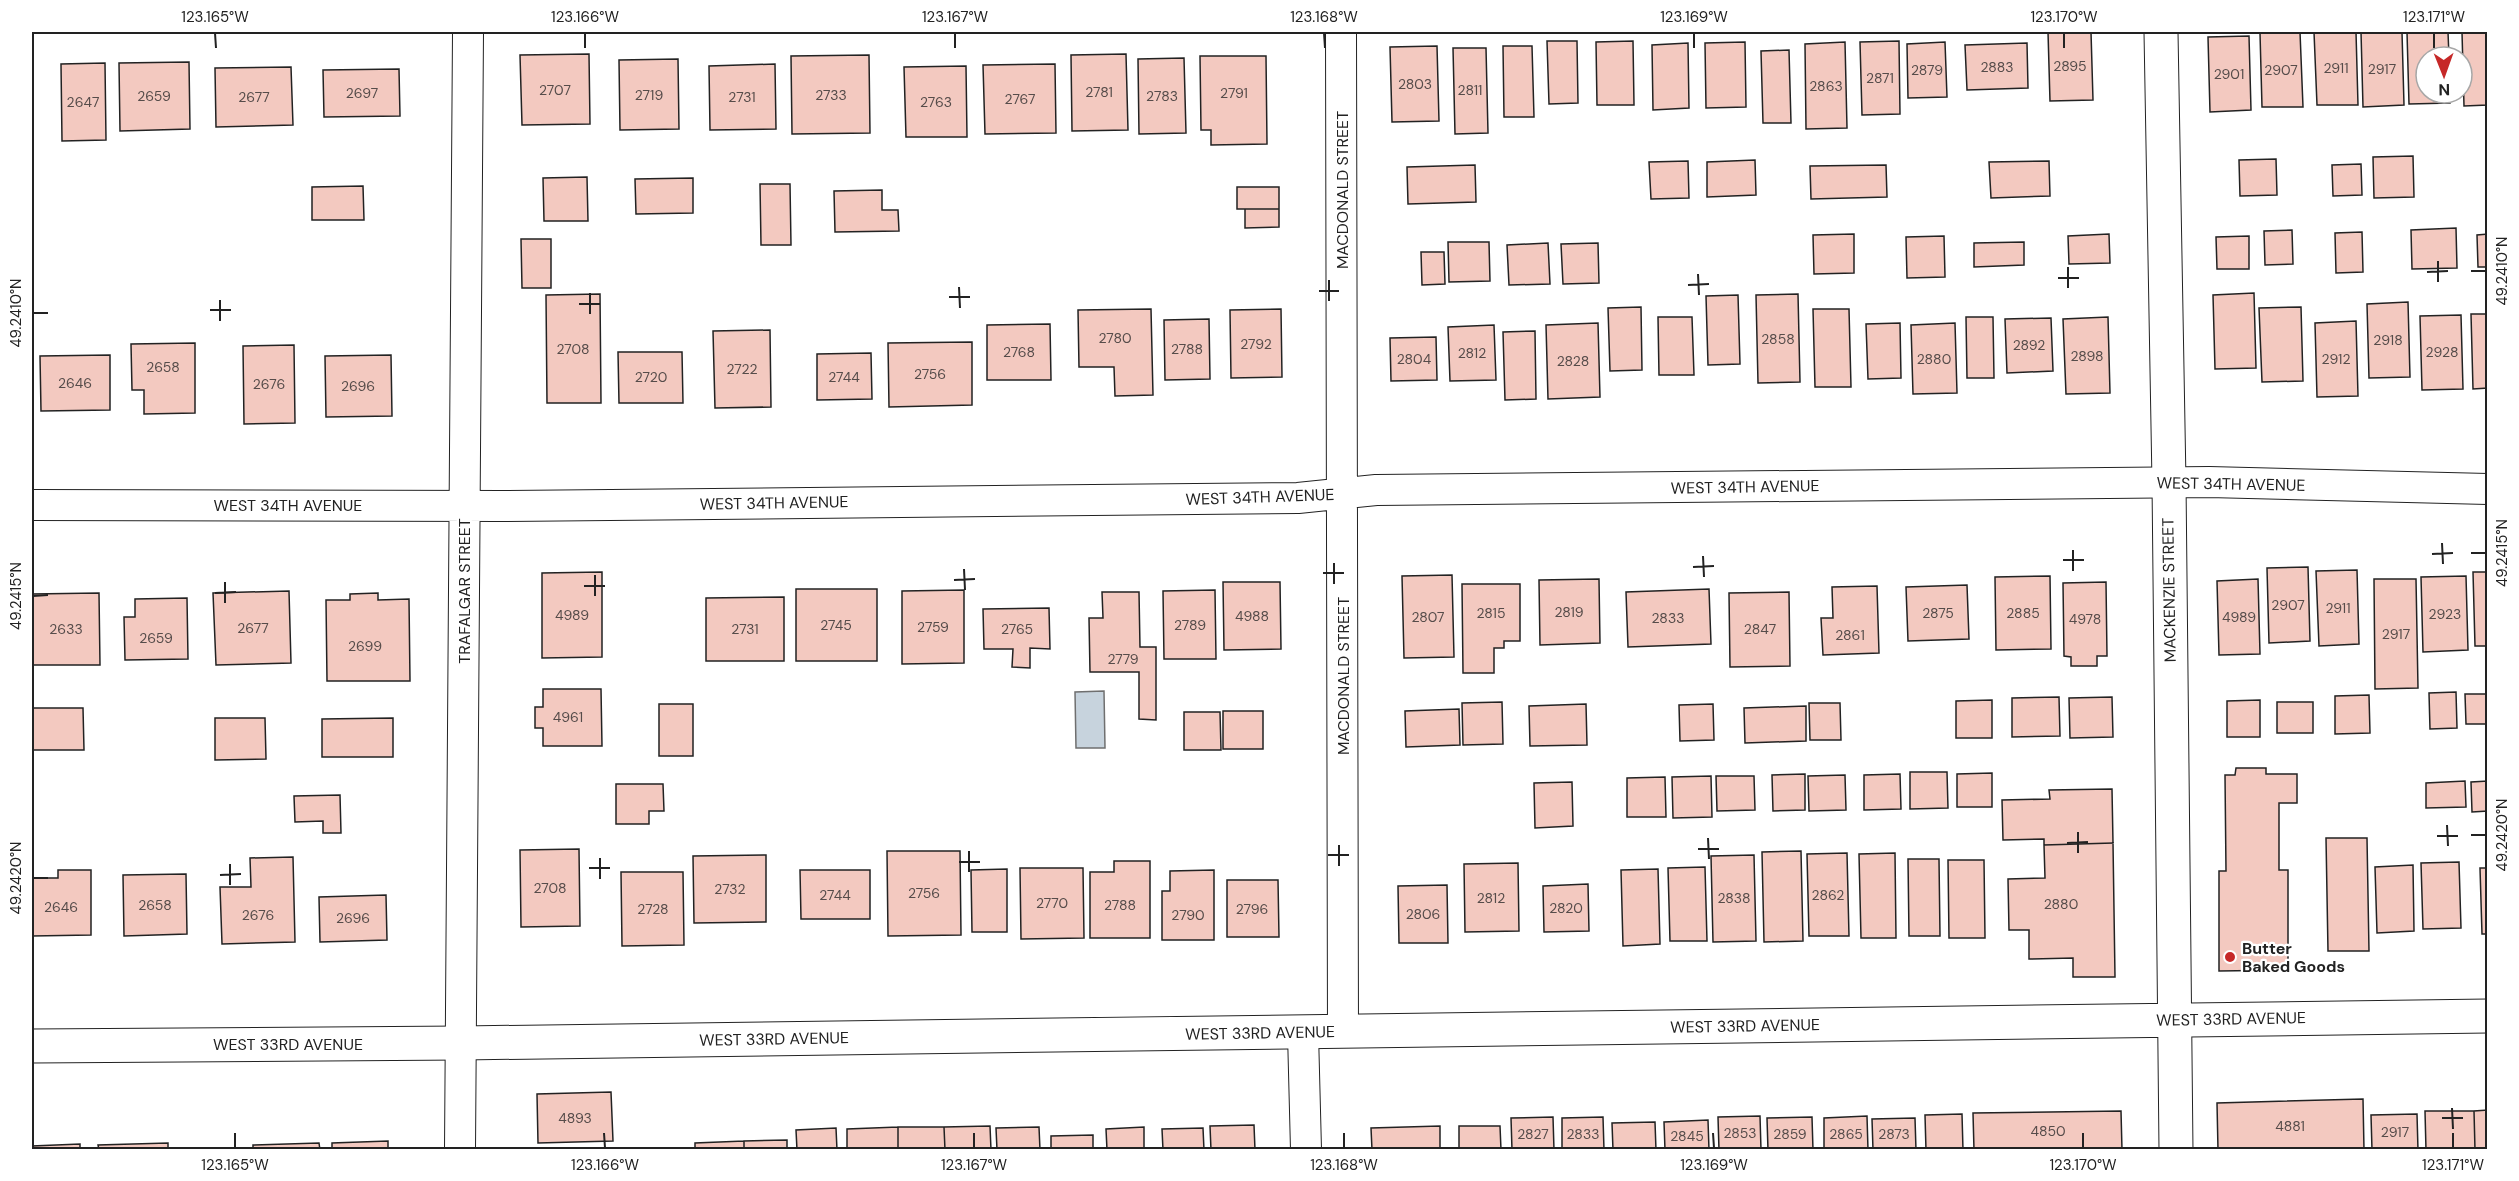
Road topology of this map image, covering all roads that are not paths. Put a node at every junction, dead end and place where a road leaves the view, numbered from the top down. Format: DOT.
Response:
graph roads {
  1 [pos="468,32"];
  2 [pos="1341,32"];
  3 [pos="2161,32"];
  4 [pos="2169,482"];
  5 [pos="2487,489"];
  6 [pos="1342,494"];
  7 [pos="32,505"];
  8 [pos="464,506"];
  9 [pos="2487,1016"];
  10 [pos="2175,1020"];
  11 [pos="1343,1032"];
  12 [pos="1304,1033"];
  13 [pos="462,1043"];
  14 [pos="32,1046"];
  15 [pos="460,1149"];
  16 [pos="1306,1149"];
  17 [pos="2176,1149"];
  1 -- 8 [label="street, TRAFALGAR STREET"];
  2 -- 6 [label="street, MACDONALD STREET"];
  3 -- 4 [label="street, MACKENZIE STREET"];
  4 -- 5 [label="street, WEST 34TH AVENUE"];
  4 -- 6 [label="street, WEST 34TH AVENUE"];
  4 -- 10 [label="street, MACKENZIE STREET"];
  6 -- 8 [label="street, WEST 34TH AVENUE"];
  6 -- 11 [label="street, MACDONALD STREET"];
  7 -- 8 [label="street, WEST 34TH AVENUE"];
  8 -- 13 [label="street, TRAFALGAR STREET"];
  9 -- 10 [label="street, WEST 33RD AVENUE"];
  10 -- 11 [label="street, WEST 33RD AVENUE"];
  10 -- 17 [label="street, MACKENZIE STREET"];
  11 -- 12 [label="street, WEST 33RD AVENUE"];
  12 -- 13 [label="street, WEST 33RD AVENUE"];
  12 -- 16 [label="street"];
  13 -- 14 [label="street, WEST 33RD AVENUE"];
  13 -- 15 [label="street, TRAFALGAR STREET"];
}
